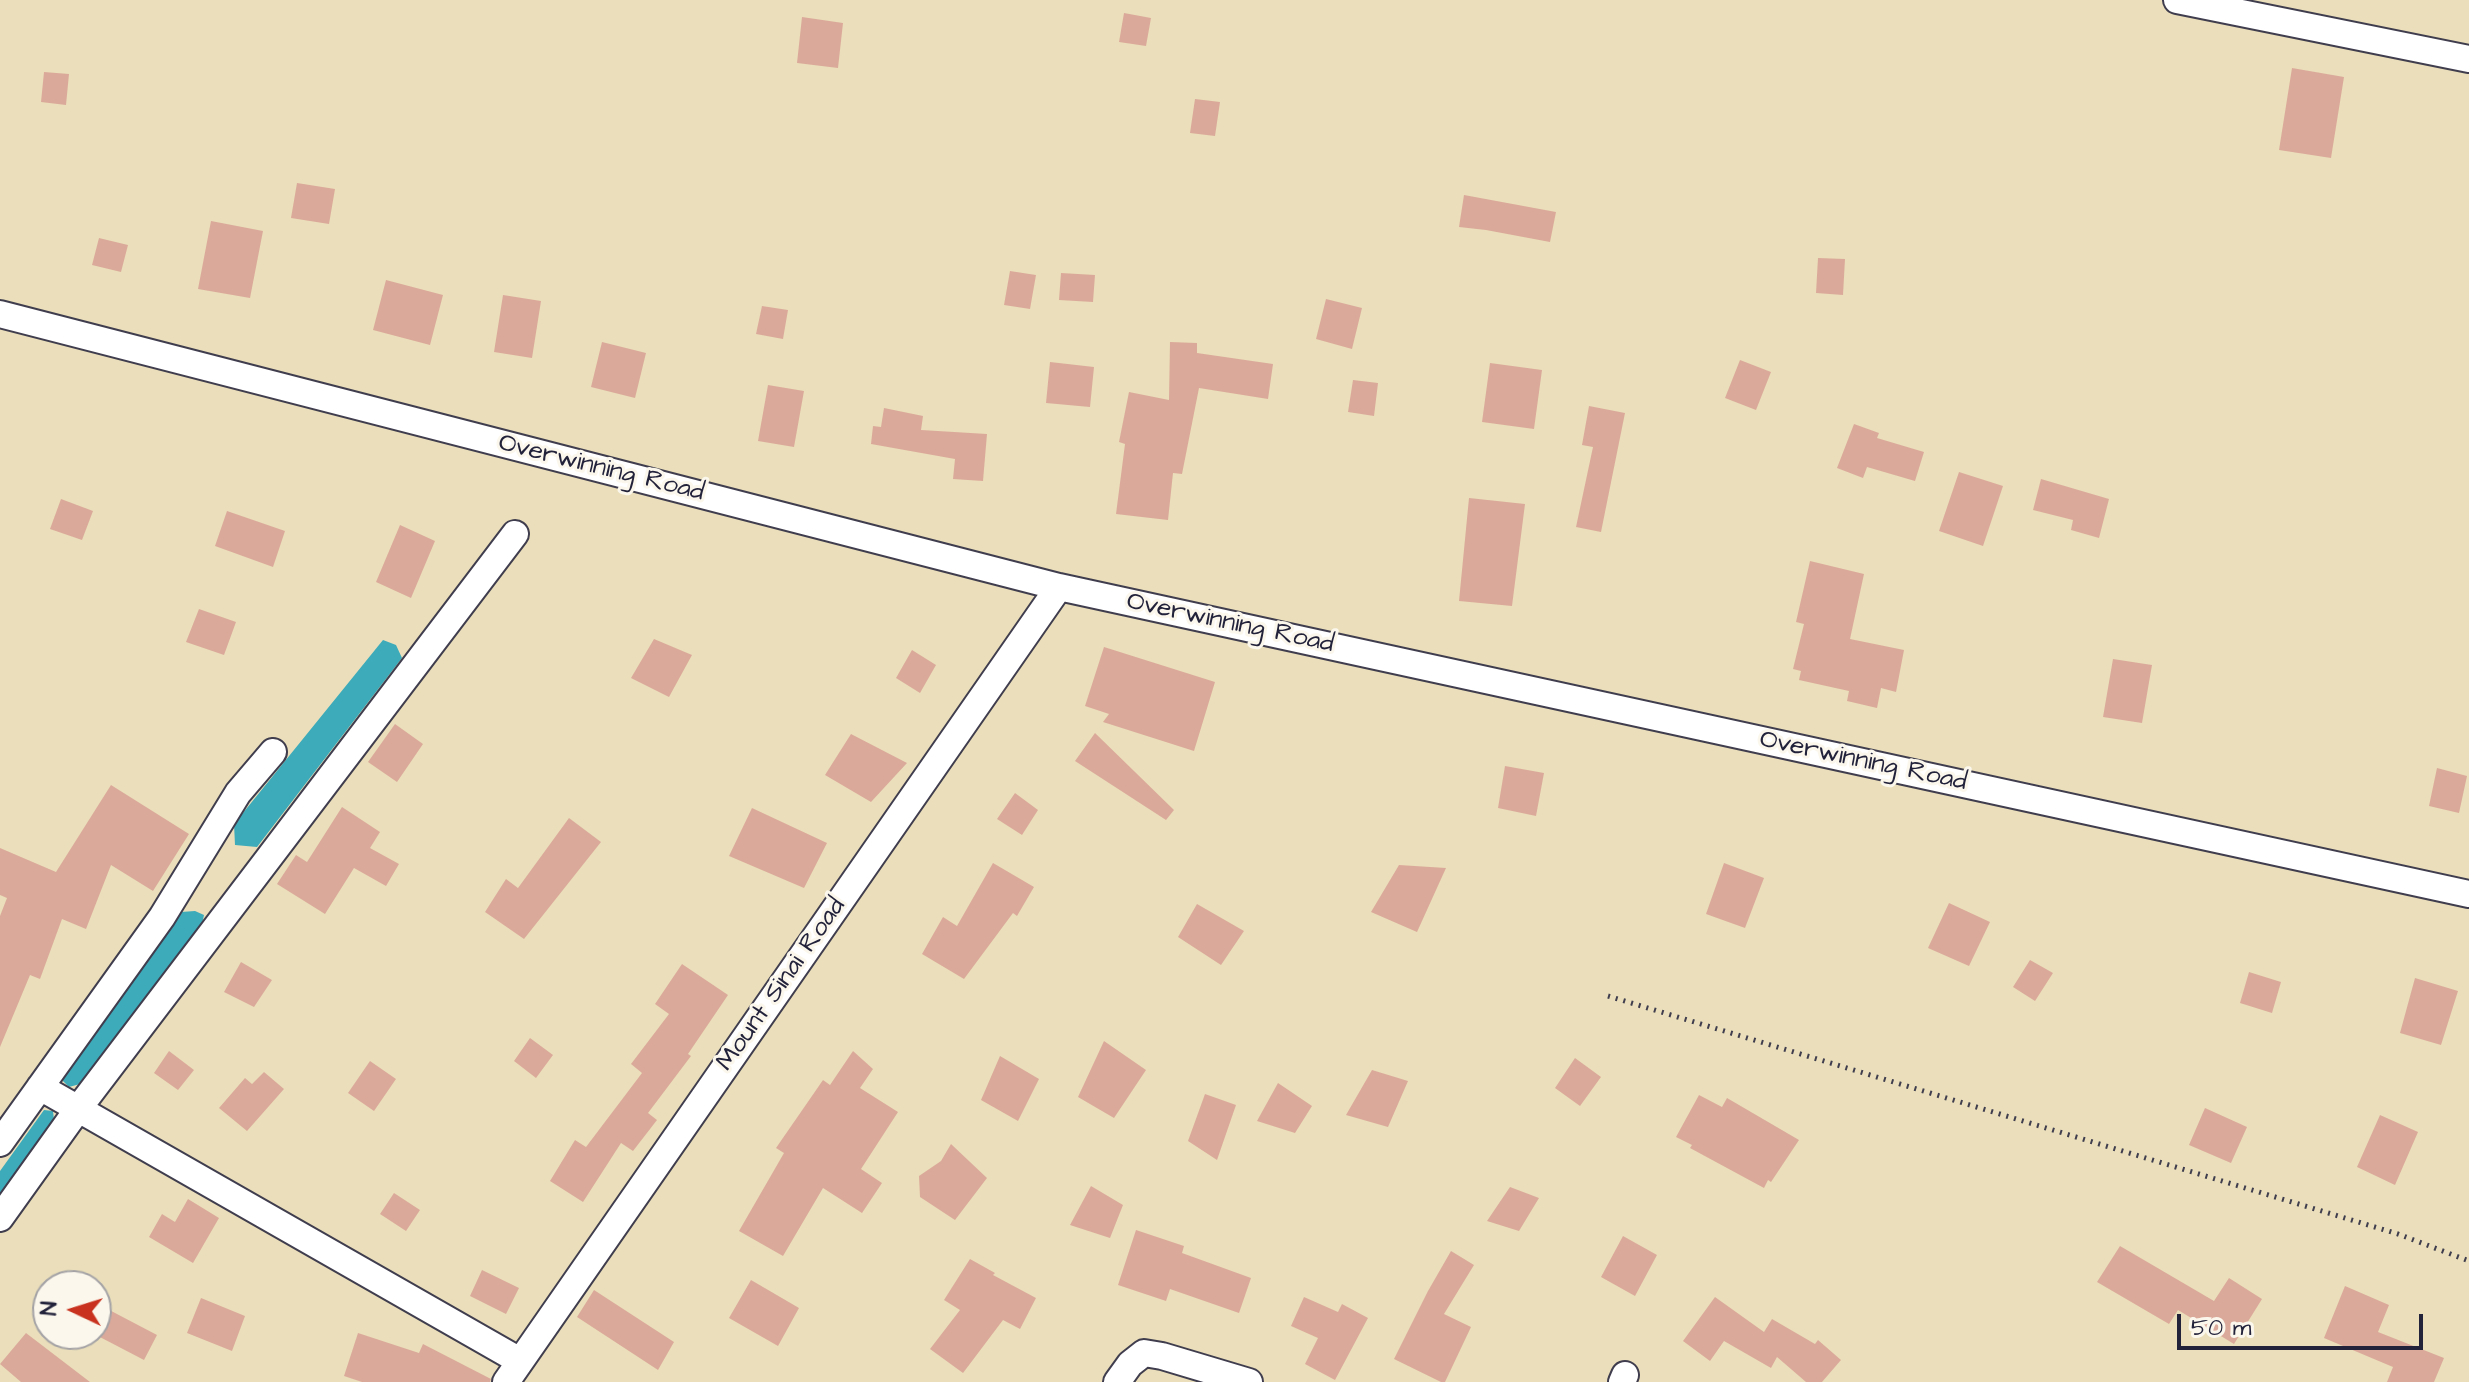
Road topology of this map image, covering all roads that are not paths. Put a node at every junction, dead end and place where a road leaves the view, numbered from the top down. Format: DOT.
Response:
graph roads {
  1 [pos="2177,0"];
  2 [pos="2469,59"];
  3 [pos="0,314"];
  4 [pos="515,534"];
  5 [pos="1059,587"];
  6 [pos="273,752"];
  7 [pos="2469,894"];
  8 [pos="40,1087"];
  9 [pos="78,1109"];
  10 [pos="0,1143"];
  11 [pos="0,1218"];
  12 [pos="513,1372"];
  13 [pos="1117,1382"];
  14 [pos="1249,1382"];
  1 -- 2 [label="street"];
  3 -- 5 [label="street, Overwinning Road"];
  4 -- 9 [label="street"];
  5 -- 7 [label="street, Overwinning Road"];
  5 -- 12 [label="street, Mount Sinai Road"];
  6 -- 8 [label="street"];
  8 -- 9 [label="street"];
  8 -- 10 [label="street"];
  9 -- 11 [label="street"];
  9 -- 12 [label="street"];
  13 -- 14 [label="street"];
}
